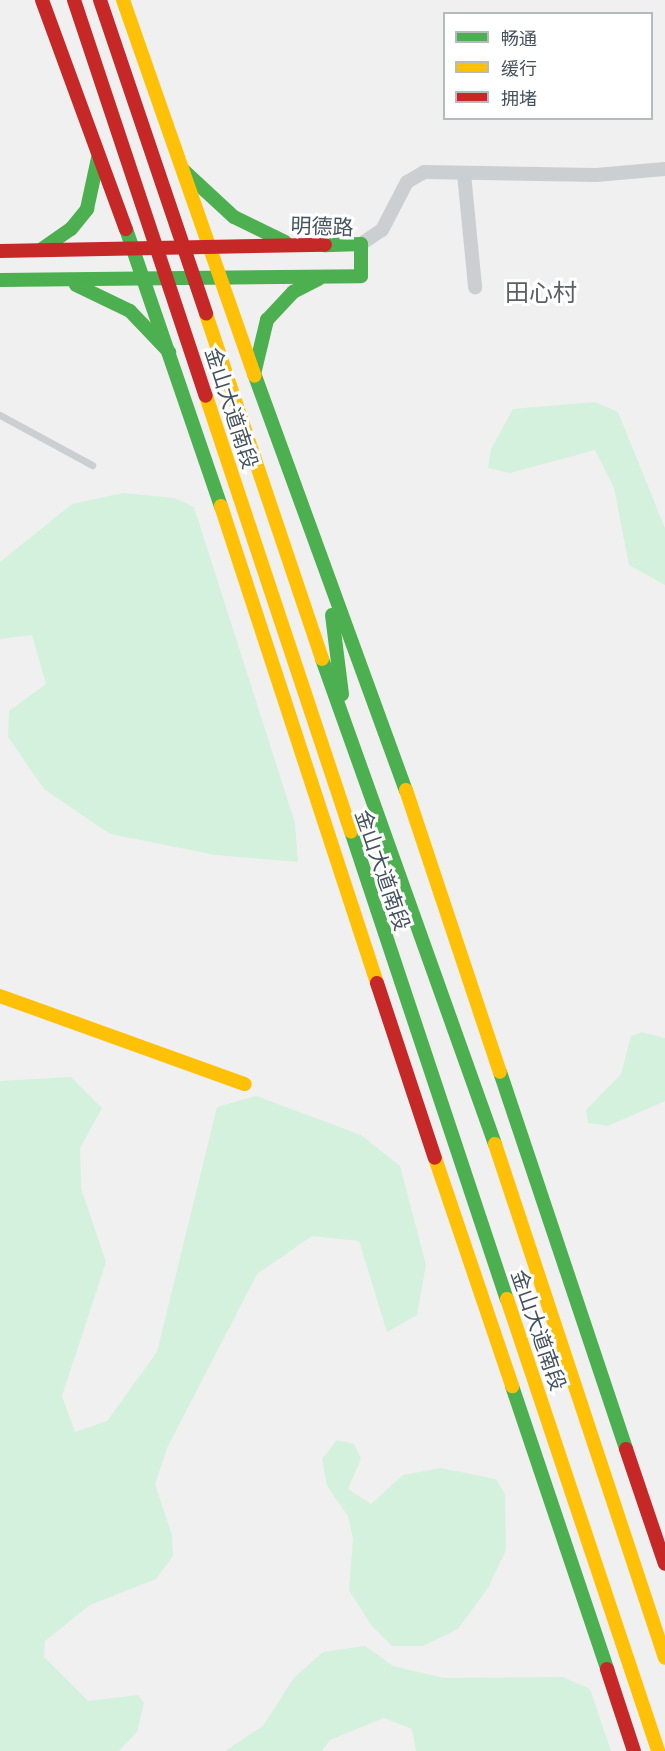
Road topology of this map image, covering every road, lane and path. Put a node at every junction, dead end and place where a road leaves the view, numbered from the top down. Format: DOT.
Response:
graph roads {
  1 [pos="42,0"];
  2 [pos="75,0"];
  3 [pos="100,0"];
  4 [pos="123,0"];
  5 [pos="98,158"];
  6 [pos="177,162"];
  7 [pos="665,169"];
  8 [pos="464,174"];
  9 [pos="361,244"];
  10 [pos="293,245"];
  11 [pos="207,247"];
  12 [pos="133,248"];
  13 [pos="39,250"];
  14 [pos="0,251"];
  15 [pos="327,277"];
  16 [pos="142,278"];
  17 [pos="218,278"];
  18 [pos="0,280"];
  19 [pos="50,280"];
  20 [pos="475,287"];
  21 [pos="176,365"];
  22 [pos="254,380"];
  23 [pos="0,415"];
  24 [pos="92,465"];
  25 [pos="328,586"];
  26 [pos="254,600"];
  27 [pos="348,736"];
  28 [pos="320,747"];
  29 [pos="0,996"];
  30 [pos="245,1084"];
  31 [pos="554,1309"];
  32 [pos="513,1320"];
  33 [pos="634,1478"];
  34 [pos="547,1487"];
  35 [pos="665,1563"];
  36 [pos="665,1658"];
  37 [pos="634,1751"];
  38 [pos="658,1751"];
  1 -- 5 [label="main road"];
  2 -- 28 [label="main road, 金山大道南段"];
  3 -- 27 [label="main road, 金山大道南段"];
  4 -- 6 [label="main road"];
  5 -- 12 [label="main road"];
  5 -- 13 [label="main road"];
  6 -- 10 [label="main road"];
  6 -- 11 [label="main road"];
  7 -- 8 [label="street"];
  8 -- 9 [label="street"];
  8 -- 20 [label="street"];
  9 -- 10 [label="main road, 明德路"];
  9 -- 15 [label="main road, 明德路"];
  10 -- 11 [label="main road, 明德路"];
  11 -- 12 [label="main road, 明德路"];
  11 -- 17 [label="main road"];
  12 -- 13 [label="main road, 明德路"];
  12 -- 16 [label="main road"];
  13 -- 14 [label="main road, 明德路"];
  15 -- 17 [label="main road, 明德路"];
  15 -- 22 [label="main road"];
  16 -- 17 [label="main road, 明德路"];
  16 -- 19 [label="main road, 明德路"];
  16 -- 21 [label="main road"];
  17 -- 22 [label="main road"];
  18 -- 19 [label="main road, 明德路"];
  19 -- 21 [label="main road"];
  21 -- 26 [label="main road"];
  22 -- 25 [label="main road"];
  23 -- 24 [label="lane"];
  25 -- 27 [label="main road"];
  25 -- 33 [label="main road"];
  26 -- 28 [label="main road"];
  26 -- 34 [label="main road"];
  27 -- 31 [label="main road, 金山大道南段"];
  28 -- 32 [label="main road, 金山大道南段"];
  29 -- 30 [label="main road"];
  31 -- 33 [label="main road"];
  31 -- 36 [label="main road, 金山大道南段"];
  32 -- 34 [label="main road"];
  32 -- 38 [label="main road, 金山大道南段"];
  33 -- 35 [label="main road"];
  34 -- 37 [label="main road"];
}
